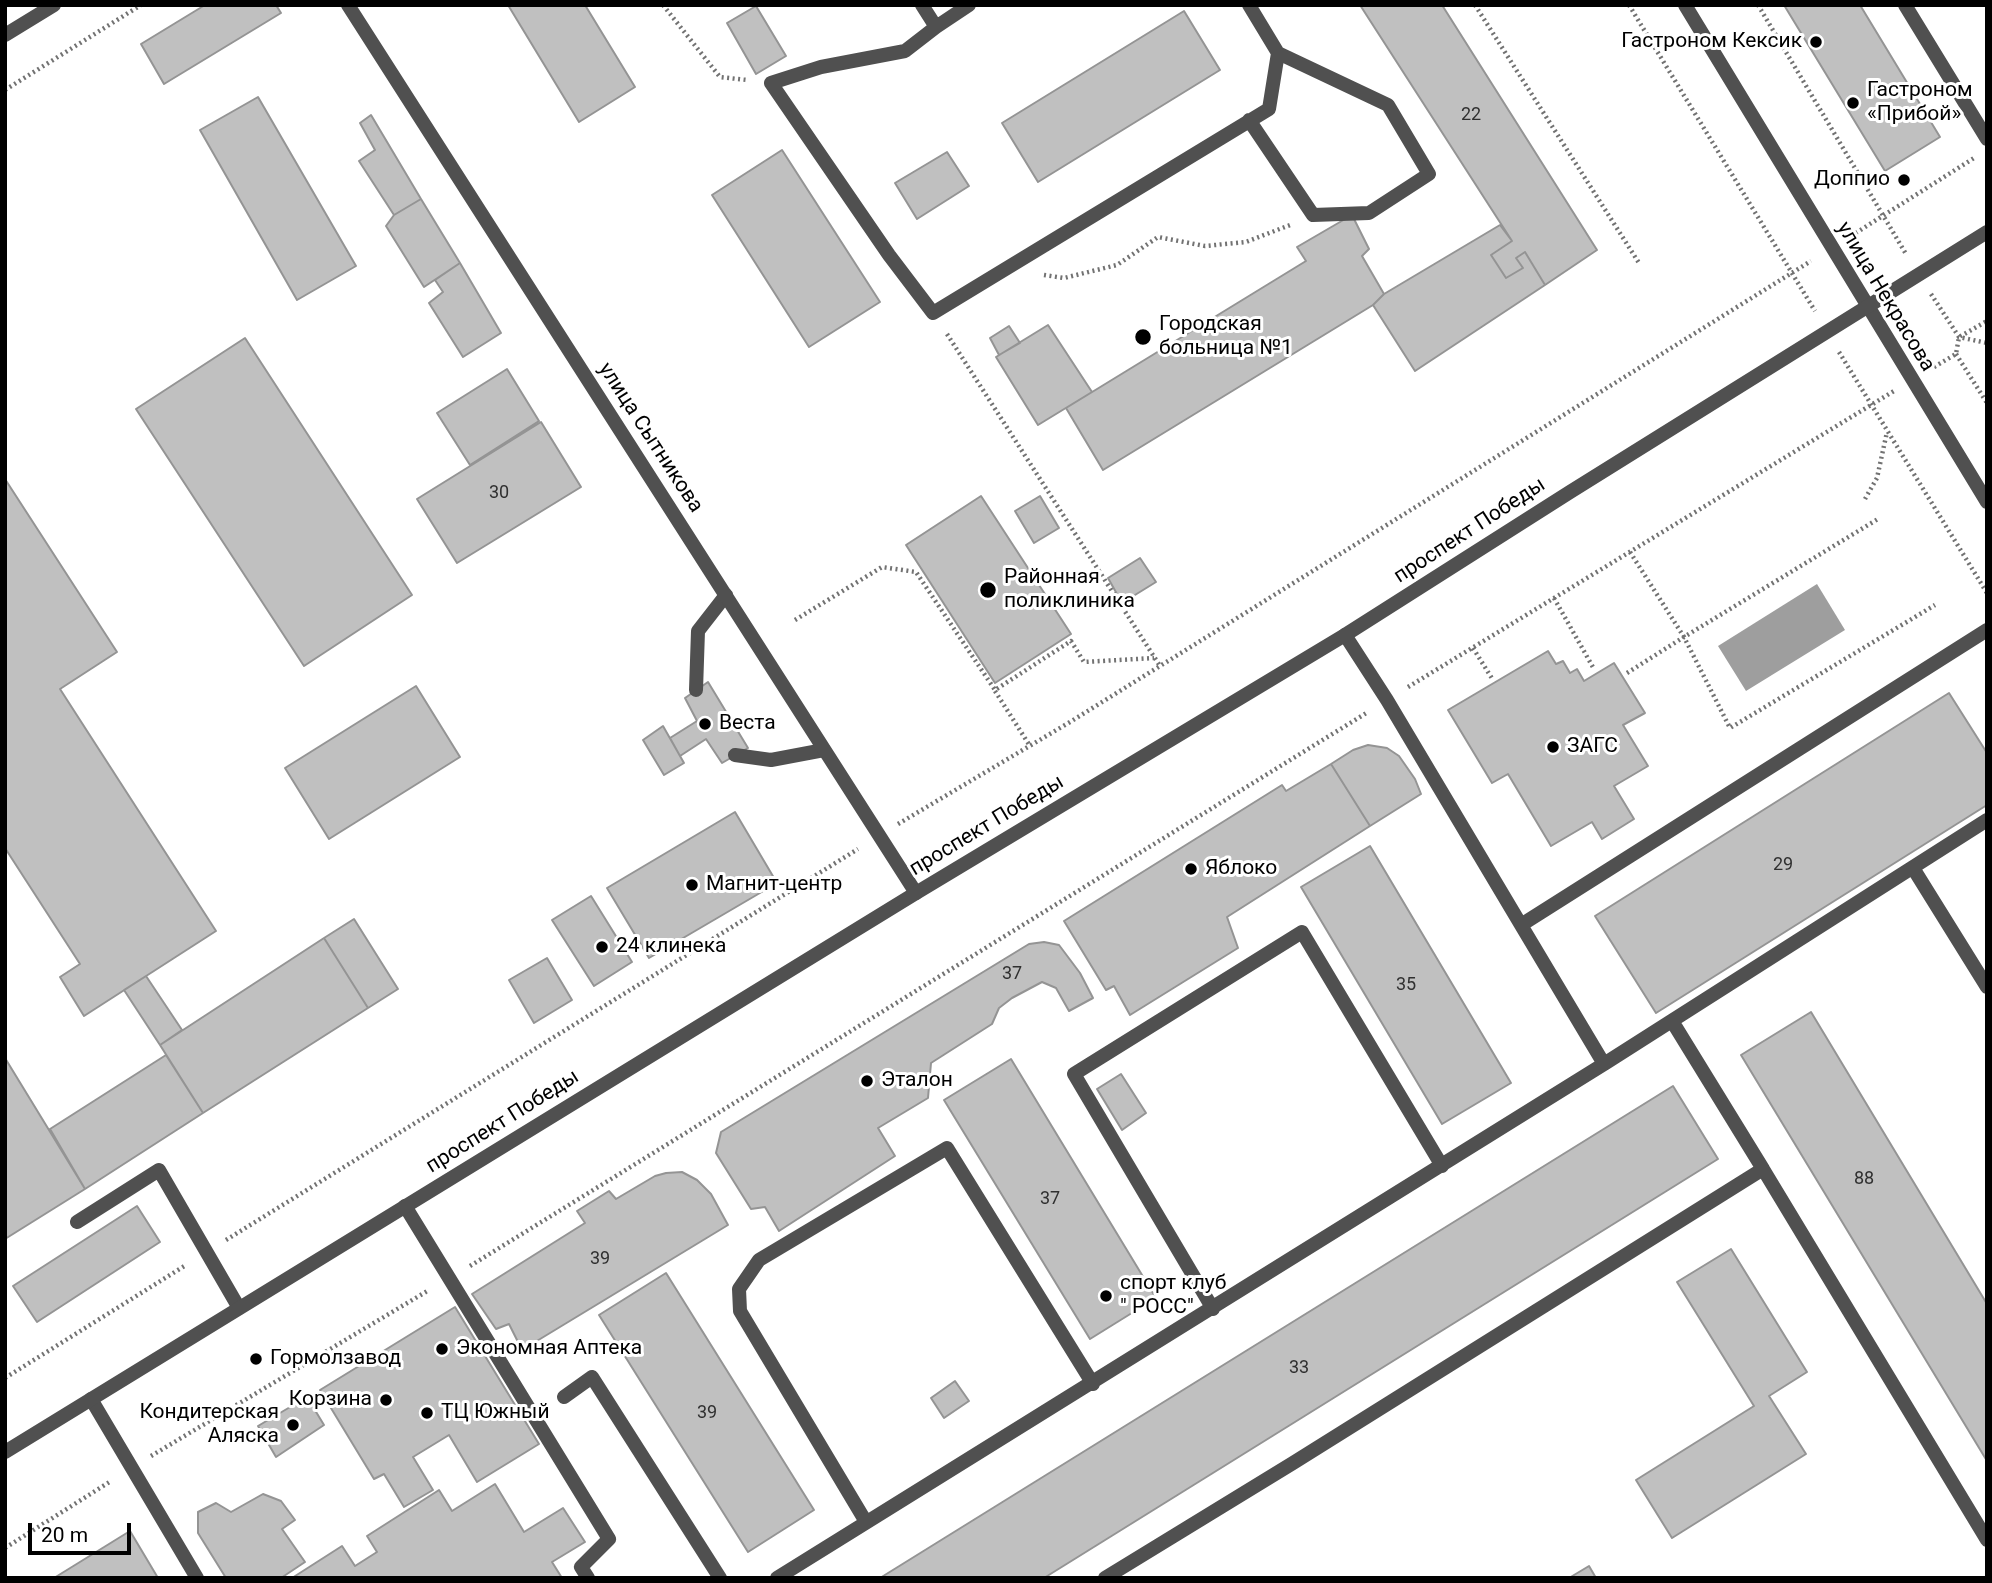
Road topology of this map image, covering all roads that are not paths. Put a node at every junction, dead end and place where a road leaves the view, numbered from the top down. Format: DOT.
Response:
graph roads {
  1 [pos="54,5"];
  2 [pos="348,5"];
  3 [pos="922,5"];
  4 [pos="969,5"];
  5 [pos="1249,5"];
  6 [pos="1685,5"];
  7 [pos="1905,5"];
  8 [pos="936,27"];
  9 [pos="5,35"];
  10 [pos="1278,53"];
  11 [pos="1249,120"];
  12 [pos="1987,139"];
  13 [pos="1987,232"];
  14 [pos="1866,306"];
  15 [pos="1987,502"];
  16 [pos="726,595"];
  17 [pos="1987,630"];
  18 [pos="1346,635"];
  19 [pos="696,690"];
  20 [pos="824,750"];
  21 [pos="735,755"];
  22 [pos="1987,820"];
  23 [pos="1913,868"];
  24 [pos="916,893"];
  25 [pos="1521,925"];
  26 [pos="1987,987"];
  27 [pos="1672,1021"];
  28 [pos="1604,1064"];
  29 [pos="1442,1166"];
  30 [pos="1763,1169"];
  31 [pos="405,1206"];
  32 [pos="77,1222"];
  33 [pos="239,1308"];
  34 [pos="1213,1309"];
  35 [pos="1093,1384"];
  36 [pos="564,1397"];
  37 [pos="91,1399"];
  38 [pos="5,1452"];
  39 [pos="866,1522"];
  40 [pos="1987,1540"];
  41 [pos="197,1578"];
  42 [pos="588,1578"];
  43 [pos="720,1578"];
  44 [pos="777,1578"];
  45 [pos="1105,1578"];
  1 -- 9 [label="street"];
  2 -- 16 [label="street, улица Сытникова"];
  3 -- 8 [label="street"];
  4 -- 8 [label="street"];
  5 -- 10 [label="street"];
  6 -- 14 [label="street, улица Некрасова"];
  7 -- 12 [label="street"];
  8 -- 11 [label="street"];
  10 -- 11 [label="street"];
  10 -- 11 [label="street"];
  13 -- 14 [label="street, проспект Победы"];
  14 -- 15 [label="street, улица Некрасова"];
  14 -- 18 [label="street, проспект Победы"];
  16 -- 19 [label="street"];
  16 -- 20 [label="street, улица Сытникова"];
  17 -- 25 [label="street"];
  18 -- 24 [label="street, проспект Победы"];
  18 -- 25 [label="street"];
  20 -- 21 [label="street"];
  20 -- 24 [label="street, улица Сытникова"];
  22 -- 23 [label="street"];
  23 -- 26 [label="street"];
  23 -- 27 [label="street"];
  24 -- 31 [label="street, проспект Победы"];
  25 -- 28 [label="street"];
  27 -- 28 [label="street"];
  27 -- 30 [label="street"];
  28 -- 29 [label="street"];
  29 -- 34 [label="street"];
  29 -- 34 [label="street"];
  30 -- 40 [label="street"];
  30 -- 45 [label="street"];
  31 -- 33 [label="street, проспект Победы"];
  31 -- 42 [label="street"];
  32 -- 33 [label="street"];
  33 -- 37 [label="street, проспект Победы"];
  34 -- 35 [label="street"];
  35 -- 39 [label="street"];
  35 -- 39 [label="street"];
  36 -- 43 [label="street"];
  37 -- 38 [label="street, проспект Победы"];
  37 -- 41 [label="street"];
  39 -- 44 [label="street"];
}
